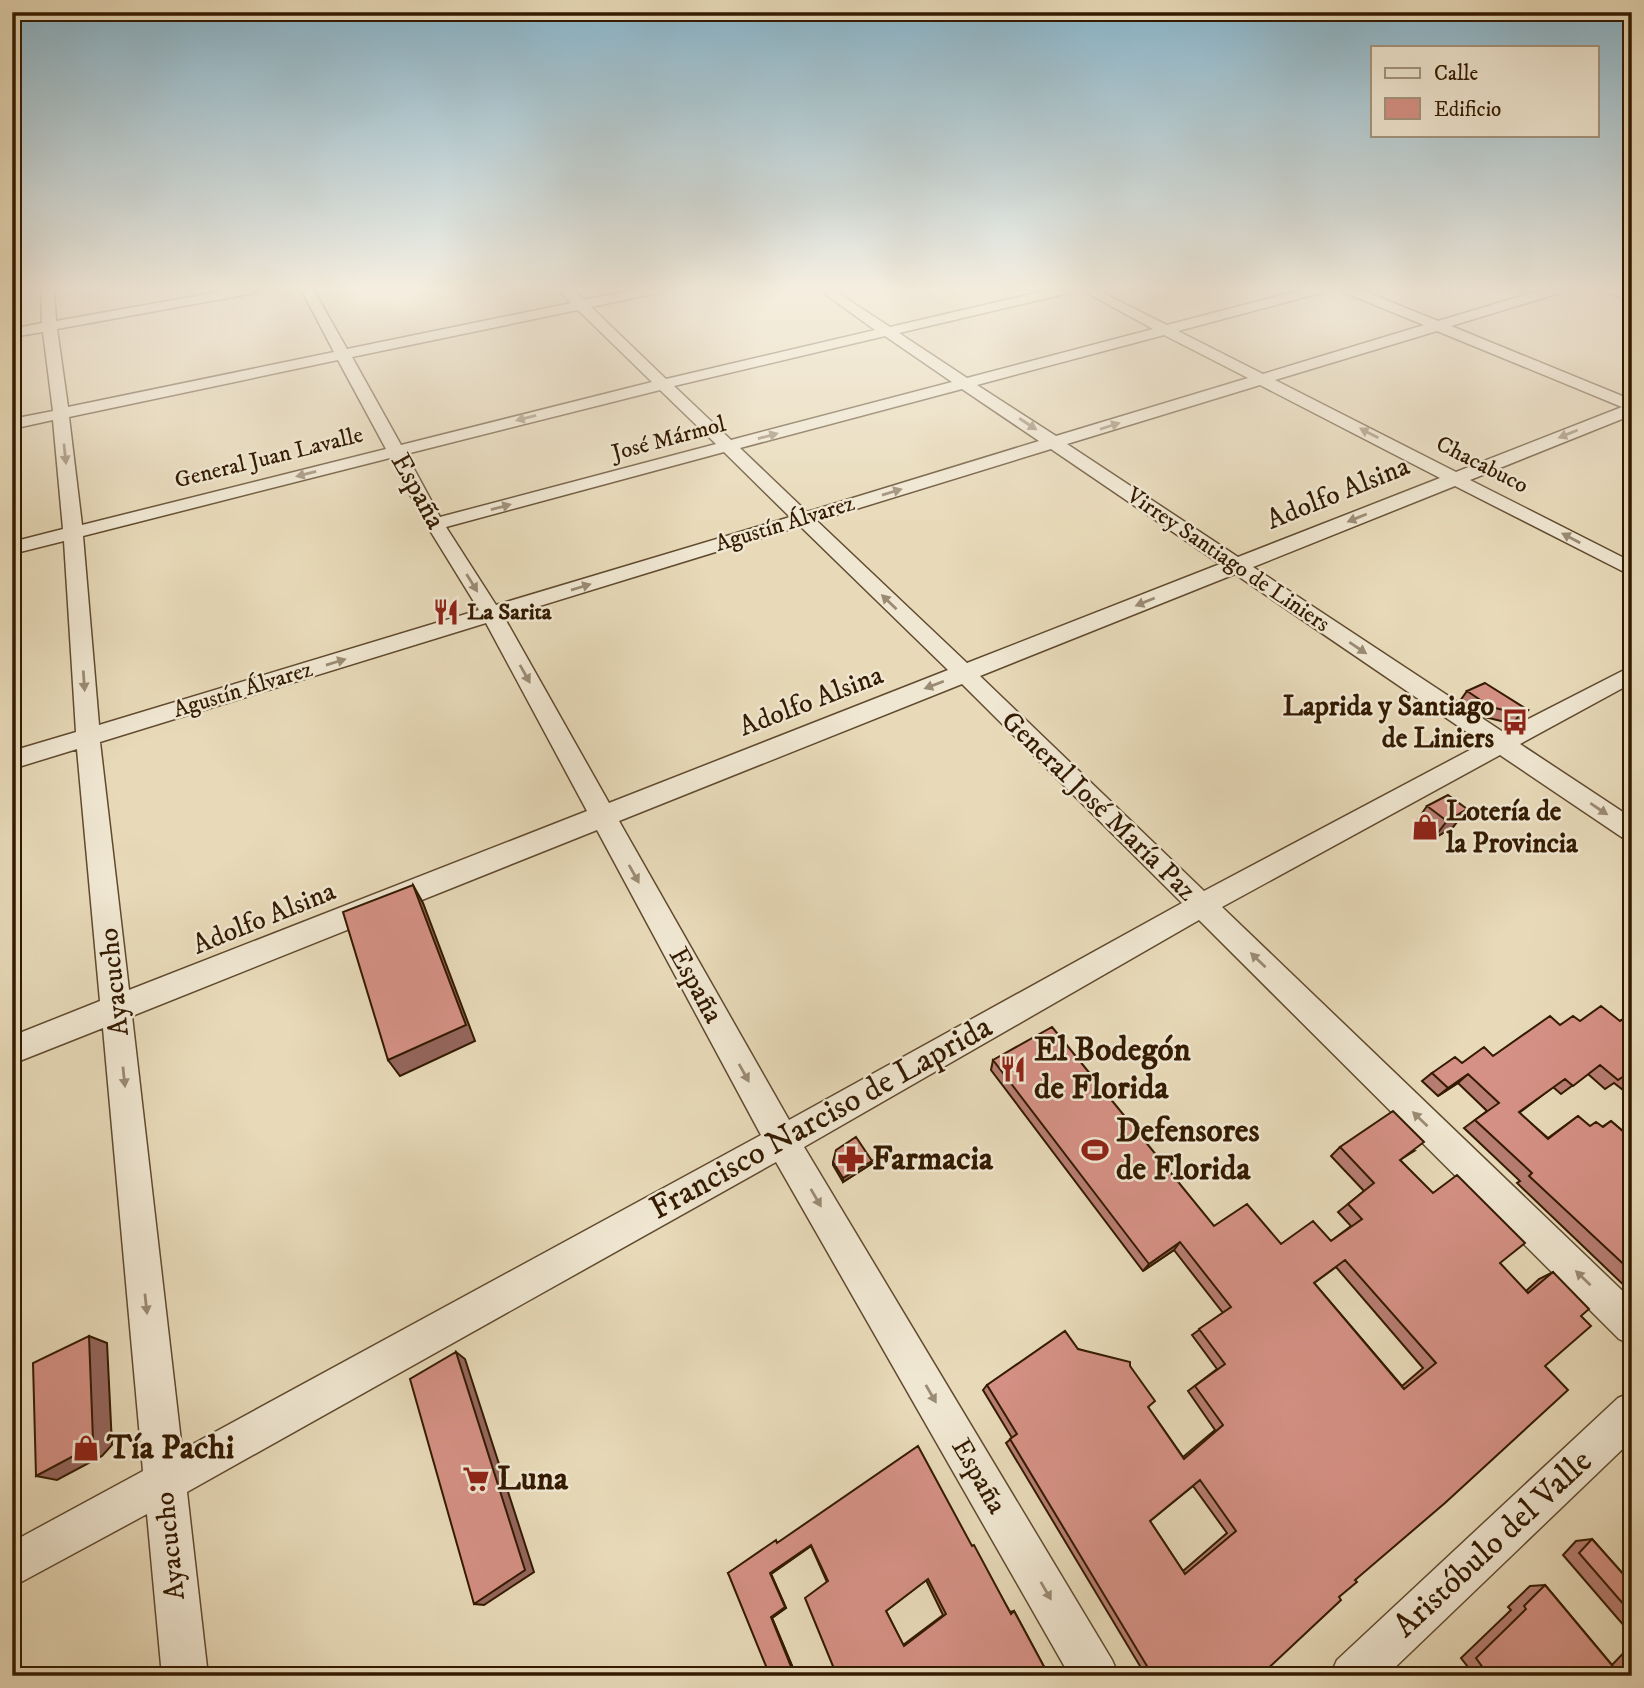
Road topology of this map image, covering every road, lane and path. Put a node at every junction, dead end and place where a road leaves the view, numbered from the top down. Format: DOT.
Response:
graph roads {
  1 [pos="55,368"];
  2 [pos="277,368"];
  3 [pos="349,368"];
  4 [pos="647,368"];
  5 [pos="733,368"];
  6 [pos="943,368"];
  7 [pos="1029,368"];
  8 [pos="1239,368"];
  9 [pos="1297,368"];
  10 [pos="1537,368"];
  11 [pos="1261,379"];
  12 [pos="664,384"];
  13 [pos="967,384"];
  14 [pos="1632,408"];
  15 [pos="61,414"];
  16 [pos="12,424"];
  17 [pos="1057,443"];
  18 [pos="729,446"];
  19 [pos="394,451"];
  20 [pos="1458,478"];
  21 [pos="803,518"];
  22 [pos="435,524"];
  23 [pos="73,533"];
  24 [pos="12,548"];
  25 [pos="1236,566"];
  26 [pos="1632,570"];
  27 [pos="492,615"];
  28 [pos="964,673"];
  29 [pos="1632,673"];
  30 [pos="88,737"];
  31 [pos="1502,744"];
  32 [pos="12,760"];
  33 [pos="601,815"];
  34 [pos="1632,831"];
  35 [pos="1202,905"];
  36 [pos="117,1008"];
  37 [pos="12,1050"];
  38 [pos="781,1139"];
  39 [pos="1632,1326"];
  40 [pos="1632,1412"];
  41 [pos="163,1484"];
  42 [pos="12,1566"];
  43 [pos="185,1676"];
  44 [pos="1096,1676"];
  45 [pos="1353,1676"];
  1 -- 15 [label="street, Ayacucho"];
  2 -- 15 [label="street"];
  3 -- 19 [label="street, España"];
  4 -- 12 [label="street, General José María Paz"];
  5 -- 12 [label="street, General Juan Lavalle"];
  6 -- 13 [label="street, Virrey Santiago de Liniers"];
  7 -- 13 [label="street, José Mármol"];
  8 -- 11 [label="street, Chacabuco"];
  9 -- 11 [label="street, Agustín Álvarez"];
  10 -- 14 [label="street"];
  17 -- 11 [label="street, Agustín Álvarez, one-way"];
  20 -- 11 [label="street, Chacabuco, one-way"];
  12 -- 18 [label="street, General José María Paz"];
  12 -- 19 [label="street, General Juan Lavalle, one-way"];
  13 -- 17 [label="street, Virrey Santiago de Liniers, one-way"];
  18 -- 13 [label="street, José Mármol, one-way"];
  14 -- 20 [label="street, Adolfo Alsina, one-way"];
  15 -- 16 [label="street"];
  15 -- 23 [label="street, Ayacucho, one-way"];
  21 -- 17 [label="street, Agustín Álvarez, one-way"];
  17 -- 25 [label="street, Virrey Santiago de Liniers"];
  18 -- 21 [label="street, General José María Paz"];
  22 -- 18 [label="street, José Mármol, one-way"];
  19 -- 22 [label="street, España"];
  19 -- 23 [label="street, General Juan Lavalle, one-way"];
  20 -- 25 [label="street, Adolfo Alsina, one-way"];
  26 -- 20 [label="street, Chacabuco, one-way"];
  27 -- 21 [label="street, Agustín Álvarez, one-way"];
  28 -- 21 [label="street, General José María Paz, one-way"];
  22 -- 27 [label="street, España, one-way"];
  23 -- 24 [label="street, General Juan Lavalle"];
  23 -- 30 [label="street, Ayacucho, one-way"];
  25 -- 28 [label="street, Adolfo Alsina, one-way"];
  25 -- 31 [label="street, Virrey Santiago de Liniers, one-way"];
  30 -- 27 [label="street, Agustín Álvarez, one-way"];
  27 -- 33 [label="street, España, one-way"];
  28 -- 33 [label="street, Adolfo Alsina, one-way"];
  28 -- 35 [label="street, General José María Paz"];
  29 -- 31 [label="street, Francisco Narciso de Laprida"];
  30 -- 32 [label="street, Agustín Álvarez"];
  30 -- 36 [label="street, Ayacucho"];
  31 -- 34 [label="street, Virrey Santiago de Liniers, one-way"];
  31 -- 35 [label="street, Francisco Narciso de Laprida"];
  33 -- 36 [label="street, Adolfo Alsina"];
  33 -- 38 [label="street, España, one-way"];
  35 -- 38 [label="street, Francisco Narciso de Laprida"];
  39 -- 35 [label="street, General José María Paz, one-way"];
  36 -- 37 [label="street, Adolfo Alsina"];
  36 -- 41 [label="street, Ayacucho, one-way"];
  38 -- 41 [label="street, Francisco Narciso de Laprida"];
  38 -- 44 [label="street, España, one-way"];
  40 -- 45 [label="street, Aristóbulo del Valle"];
  41 -- 42 [label="street, Francisco Narciso de Laprida"];
  41 -- 43 [label="street, Ayacucho"];
}
